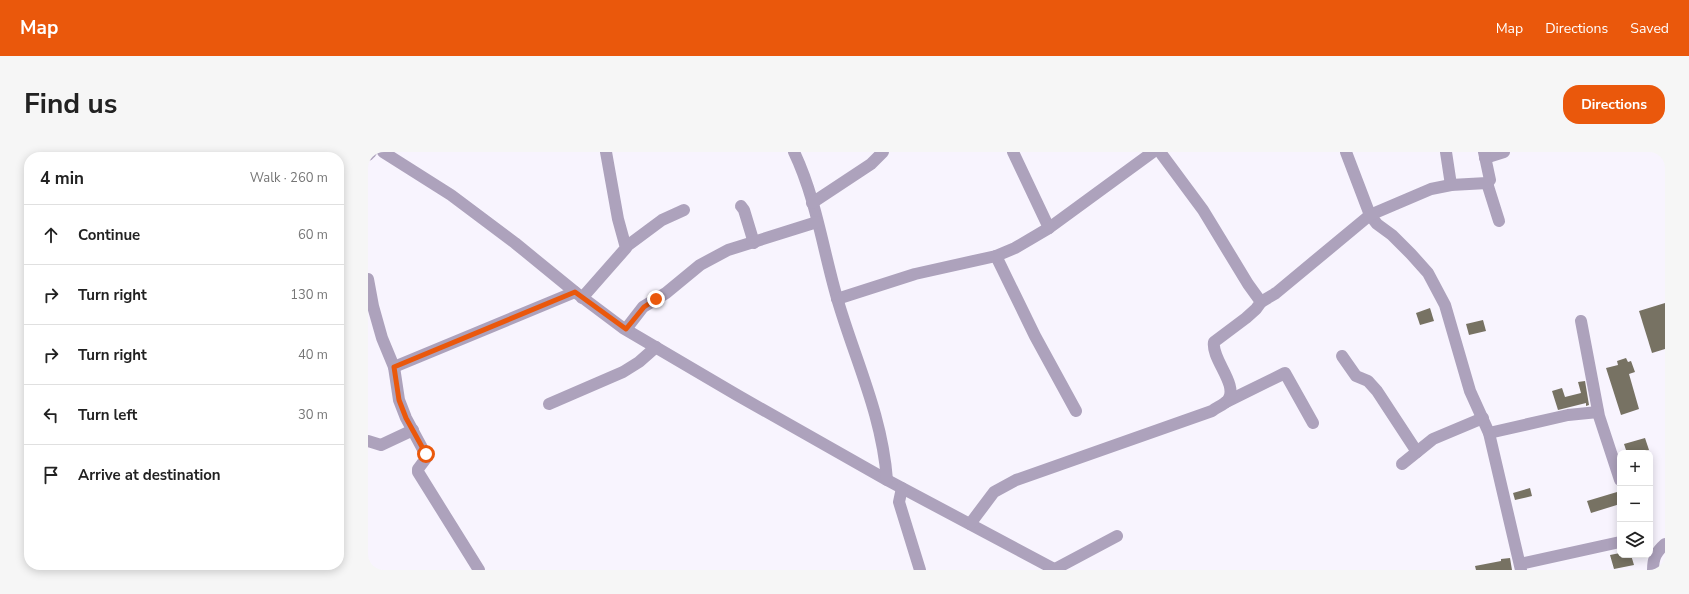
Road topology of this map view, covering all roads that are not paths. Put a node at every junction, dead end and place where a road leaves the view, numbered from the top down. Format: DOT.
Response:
graph roads {
  1 [pos="372,152"];
  2 [pos="383,152"];
  3 [pos="606,152"];
  4 [pos="794,152"];
  5 [pos="883,152"];
  6 [pos="1013,152"];
  7 [pos="1153,152"];
  8 [pos="1160,152"];
  9 [pos="1346,152"];
  10 [pos="1446,152"];
  11 [pos="1504,152"];
  12 [pos="368,155"];
  13 [pos="1484,155"];
  14 [pos="1487,183"];
  15 [pos="1451,185"];
  16 [pos="812,203"];
  17 [pos="741,206"];
  18 [pos="684,210"];
  19 [pos="1370,215"];
  20 [pos="1499,221"];
  21 [pos="817,222"];
  22 [pos="1049,228"];
  23 [pos="754,243"];
  24 [pos="627,246"];
  25 [pos="996,256"];
  26 [pos="368,280"];
  27 [pos="579,295"];
  28 [pos="837,298"];
  29 [pos="1261,302"];
  30 [pos="1581,322"];
  31 [pos="626,329"];
  32 [pos="656,347"];
  33 [pos="1342,356"];
  34 [pos="394,367"];
  35 [pos="1226,402"];
  36 [pos="548,404"];
  37 [pos="1076,411"];
  38 [pos="1598,412"];
  39 [pos="1483,418"];
  40 [pos="1313,423"];
  41 [pos="413,430"];
  42 [pos="1489,433"];
  43 [pos="368,441"];
  44 [pos="1417,452"];
  45 [pos="1402,464"];
  46 [pos="1617,471"];
  47 [pos="887,480"];
  48 [pos="902,488"];
  49 [pos="970,524"];
  50 [pos="1117,536"];
  51 [pos="1617,543"];
  52 [pos="1665,544"];
  53 [pos="1652,561"];
  54 [pos="1521,567"];
  55 [pos="479,570"];
  56 [pos="920,570"];
  57 [pos="1055,570"];
  1 -- 12 [label="street"];
  2 -- 27 [label="street"];
  3 -- 24 [label="street"];
  4 -- 16 [label="street"];
  5 -- 16 [label="street"];
  6 -- 22 [label="street"];
  7 -- 22 [label="street"];
  8 -- 29 [label="street"];
  9 -- 19 [label="street"];
  10 -- 15 [label="street"];
  11 -- 13 [label="street"];
  13 -- 14 [label="street"];
  14 -- 15 [label="street"];
  14 -- 20 [label="street"];
  15 -- 19 [label="street"];
  16 -- 21 [label="street"];
  17 -- 23 [label="street"];
  18 -- 24 [label="street"];
  19 -- 29 [label="street"];
  19 -- 39 [label="street"];
  21 -- 23 [label="street"];
  21 -- 28 [label="street"];
  22 -- 25 [label="street"];
  23 -- 31 [label="street"];
  24 -- 27 [label="street"];
  25 -- 28 [label="street"];
  25 -- 37 [label="street"];
  26 -- 34 [label="street"];
  27 -- 31 [label="street"];
  27 -- 34 [label="street"];
  28 -- 47 [label="street"];
  29 -- 35 [label="street"];
  30 -- 38 [label="street"];
  31 -- 32 [label="street"];
  32 -- 36 [label="street"];
  32 -- 47 [label="street"];
  33 -- 44 [label="street"];
  34 -- 41 [label="street"];
  35 -- 40 [label="street"];
  35 -- 49 [label="street"];
  38 -- 42 [label="street"];
  38 -- 46 [label="street"];
  39 -- 42 [label="street"];
  39 -- 44 [label="street"];
  41 -- 43 [label="street"];
  41 -- 55 [label="street"];
  42 -- 54 [label="street"];
  44 -- 45 [label="street"];
  47 -- 48 [label="street"];
  48 -- 49 [label="street"];
  48 -- 56 [label="street"];
  49 -- 57 [label="street"];
  50 -- 57 [label="street"];
  51 -- 54 [label="street"];
  52 -- 53 [label="street"];
}
